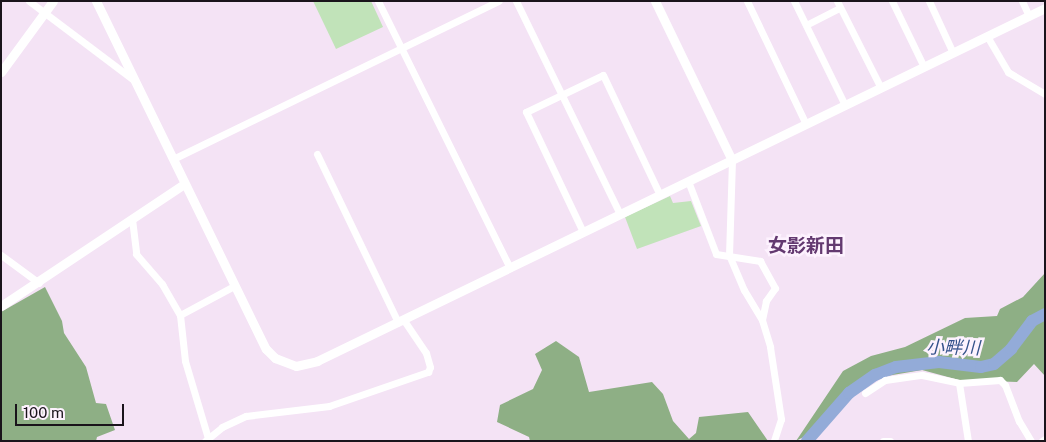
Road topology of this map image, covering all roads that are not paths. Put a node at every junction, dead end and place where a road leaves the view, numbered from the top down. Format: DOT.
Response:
graph roads {
  1 [pos="29,1"];
  2 [pos="53,1"];
  3 [pos="96,1"];
  4 [pos="378,1"];
  5 [pos="500,1"];
  6 [pos="516,1"];
  7 [pos="655,1"];
  8 [pos="747,1"];
  9 [pos="794,1"];
  10 [pos="892,1"];
  11 [pos="929,1"];
  12 [pos="1022,1"];
  13 [pos="839,4"];
  14 [pos="1045,8"];
  15 [pos="45,12"];
  16 [pos="1029,16"];
  17 [pos="806,24"];
  18 [pos="987,36"];
  19 [pos="402,49"];
  20 [pos="954,53"];
  21 [pos="924,67"];
  22 [pos="1,72"];
  23 [pos="136,81"];
  24 [pos="880,88"];
  25 [pos="1045,94"];
  26 [pos="562,95"];
  27 [pos="845,105"];
  28 [pos="806,124"];
  29 [pos="317,154"];
  30 [pos="173,159"];
  31 [pos="732,160"];
  32 [pos="688,181"];
  33 [pos="184,184"];
  34 [pos="660,195"];
  35 [pos="620,214"];
  36 [pos="132,219"];
  37 [pos="583,232"];
  38 [pos="1,255"];
  39 [pos="729,255"];
  40 [pos="510,268"];
  41 [pos="39,283"];
  42 [pos="234,286"];
  43 [pos="1,306"];
  44 [pos="180,315"];
  45 [pos="762,320"];
  46 [pos="400,321"];
  47 [pos="959,383"];
  48 [pos="865,393"];
  49 [pos="207,439"];
  50 [pos="774,441"];
  51 [pos="883,441"];
  52 [pos="890,441"];
  53 [pos="968,441"];
  54 [pos="1031,441"];
  1 -- 15 [label="street"];
  2 -- 15 [label="street"];
  3 -- 23 [label="street"];
  4 -- 19 [label="street"];
  5 -- 19 [label="street"];
  6 -- 26 [label="street"];
  7 -- 31 [label="street"];
  8 -- 28 [label="street"];
  9 -- 17 [label="street"];
  10 -- 21 [label="street"];
  11 -- 20 [label="street"];
  12 -- 16 [label="street"];
  13 -- 17 [label="street"];
  13 -- 24 [label="street"];
  14 -- 16 [label="street"];
  15 -- 22 [label="street"];
  15 -- 23 [label="street"];
  16 -- 18 [label="street"];
  17 -- 27 [label="street"];
  18 -- 20 [label="street"];
  18 -- 25 [label="street"];
  19 -- 30 [label="street"];
  19 -- 40 [label="street"];
  20 -- 21 [label="street"];
  21 -- 24 [label="street"];
  23 -- 30 [label="street"];
  24 -- 27 [label="street"];
  26 -- 34 [label="street"];
  26 -- 35 [label="street"];
  26 -- 37 [label="street"];
  27 -- 28 [label="street"];
  28 -- 31 [label="street"];
  29 -- 46 [label="street"];
  30 -- 33 [label="street"];
  31 -- 32 [label="street"];
  31 -- 39 [label="street"];
  32 -- 34 [label="street"];
  32 -- 39 [label="street"];
  33 -- 36 [label="street"];
  33 -- 42 [label="street"];
  34 -- 35 [label="street"];
  35 -- 37 [label="street"];
  36 -- 41 [label="street"];
  36 -- 44 [label="street"];
  37 -- 40 [label="street"];
  38 -- 41 [label="street"];
  39 -- 45 [label="street"];
  39 -- 45 [label="street"];
  40 -- 46 [label="street"];
  41 -- 43 [label="street"];
  42 -- 44 [label="street"];
  42 -- 46 [label="street"];
  44 -- 49 [label="street"];
  45 -- 50 [label="street"];
  46 -- 49 [label="street"];
  47 -- 48 [label="street"];
  47 -- 53 [label="street"];
  47 -- 54 [label="street"];
  51 -- 52 [label="street"];
}
